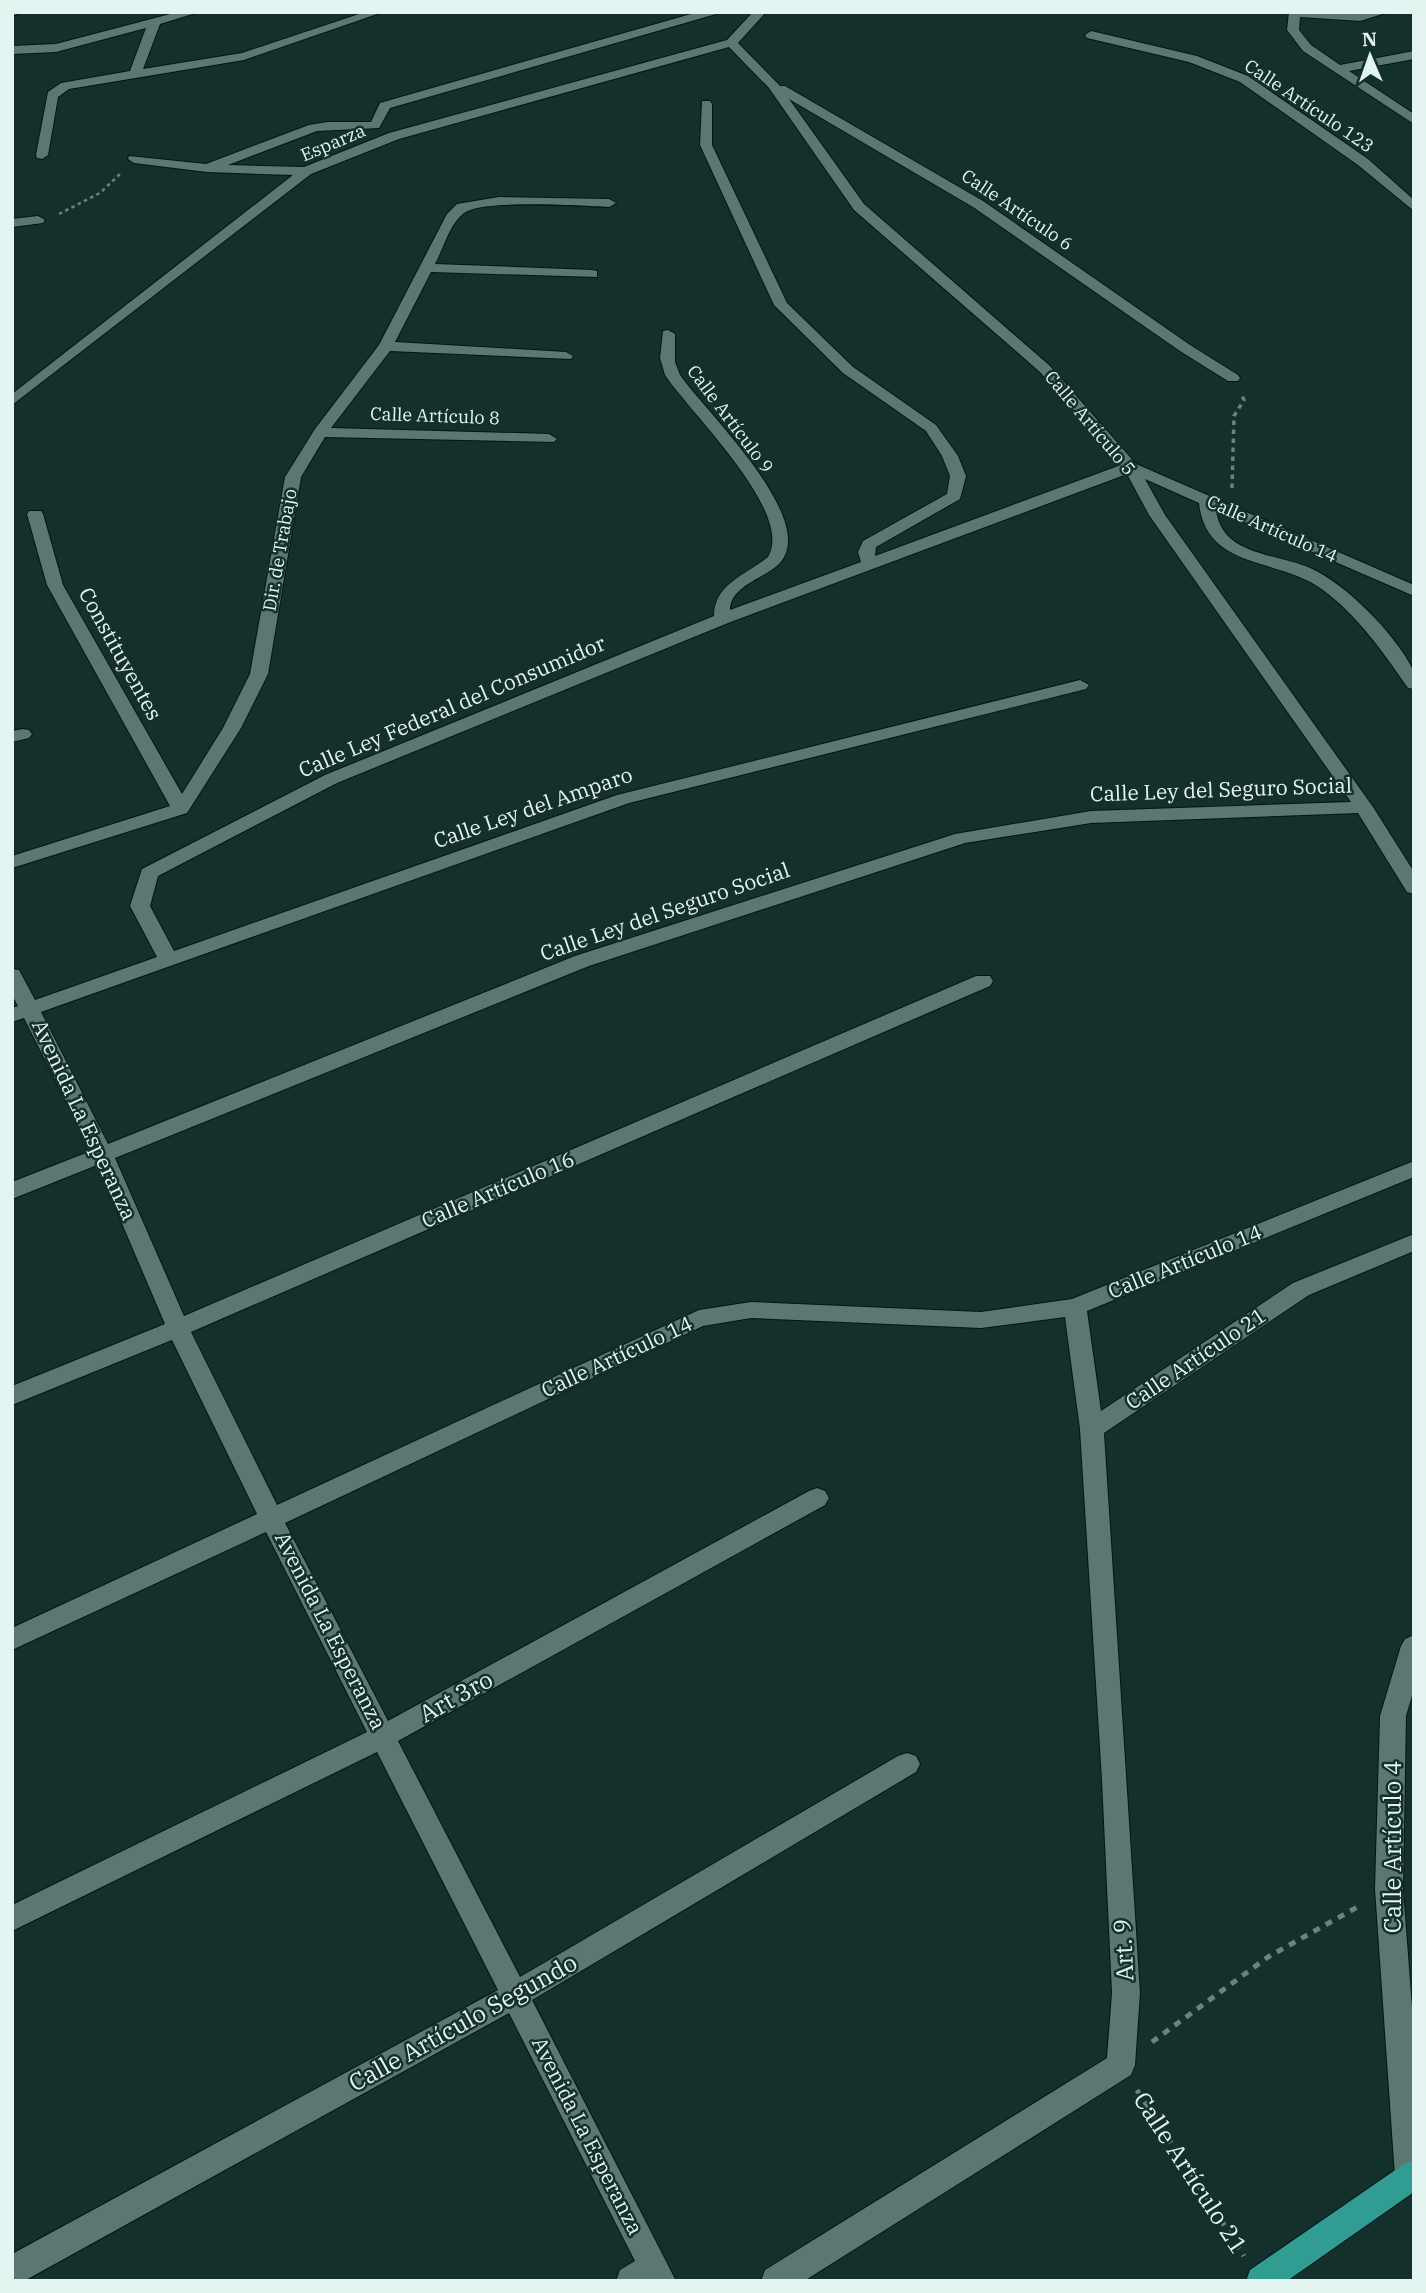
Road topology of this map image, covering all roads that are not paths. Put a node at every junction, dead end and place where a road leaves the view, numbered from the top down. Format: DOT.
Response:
graph roads {
  1 [pos="192,12"];
  2 [pos="377,12"];
  3 [pos="717,12"];
  4 [pos="760,12"];
  5 [pos="1383,12"];
  6 [pos="1295,13"];
  7 [pos="1361,15"];
  8 [pos="155,22"];
  9 [pos="1091,35"];
  10 [pos="731,43"];
  11 [pos="12,51"];
  12 [pos="1414,55"];
  13 [pos="1338,69"];
  14 [pos="135,74"];
  15 [pos="773,85"];
  16 [pos="706,104"];
  17 [pos="1414,120"];
  18 [pos="375,125"];
  19 [pos="394,136"];
  20 [pos="42,155"];
  21 [pos="134,159"];
  22 [pos="207,168"];
  23 [pos="306,171"];
  24 [pos="609,203"];
  25 [pos="1414,207"];
  26 [pos="38,220"];
  27 [pos="12,223"];
  28 [pos="428,268"];
  29 [pos="592,274"];
  30 [pos="668,334"];
  31 [pos="386,346"];
  32 [pos="566,356"];
  33 [pos="1233,378"];
  34 [pos="12,401"];
  35 [pos="320,432"];
  36 [pos="549,439"];
  37 [pos="1131,467"];
  38 [pos="1207,500"];
  39 [pos="35,514"];
  40 [pos="869,563"];
  41 [pos="1414,591"];
  42 [pos="722,619"];
  43 [pos="1414,684"];
  44 [pos="1080,685"];
  45 [pos="1364,807"];
  46 [pos="181,809"];
  47 [pos="12,862"];
  48 [pos="1414,888"];
  49 [pos="169,960"];
  50 [pos="12,975"];
  51 [pos="983,981"];
  52 [pos="21,1011"];
  53 [pos="104,1156"];
  54 [pos="1414,1168"];
  55 [pos="12,1191"];
  56 [pos="1414,1242"];
  57 [pos="1075,1307"];
  58 [pos="178,1328"];
  59 [pos="12,1396"];
  60 [pos="1092,1429"];
  61 [pos="817,1498"];
  62 [pos="272,1520"];
  63 [pos="12,1640"];
  64 [pos="1414,1646"];
  65 [pos="384,1736"];
  66 [pos="907,1764"];
  67 [pos="12,1919"];
  68 [pos="515,1995"];
  69 [pos="1412,2175"];
  70 [pos="1253,2269"];
  71 [pos="12,2271"];
  72 [pos="649,2276"];
  73 [pos="776,2281"];
  1 -- 8 [label="street"];
  2 -- 14 [label="street"];
  3 -- 18 [label="street"];
  4 -- 10 [label="street"];
  5 -- 7 [label="street"];
  6 -- 7 [label="street"];
  6 -- 13 [label="street"];
  8 -- 11 [label="street"];
  8 -- 14 [label="street"];
  9 -- 25 [label="street, Calle Artículo 123"];
  10 -- 15 [label="street, Calle Artículo 5"];
  10 -- 19 [label="street, Esparza"];
  12 -- 13 [label="street"];
  13 -- 17 [label="street"];
  14 -- 20 [label="street"];
  15 -- 33 [label="street, Calle Artículo 6"];
  15 -- 37 [label="street, Calle Artículo 5"];
  16 -- 40 [label="street"];
  18 -- 19 [label="street"];
  18 -- 22 [label="street"];
  19 -- 23 [label="street, Esparza"];
  21 -- 22 [label="street"];
  22 -- 23 [label="street"];
  23 -- 34 [label="street, Esparza"];
  24 -- 28 [label="street, Dir. de Trabajo"];
  26 -- 27 [label="street"];
  28 -- 29 [label="street"];
  28 -- 31 [label="street, Dir. de Trabajo"];
  30 -- 42 [label="street, Calle Artículo 9"];
  31 -- 32 [label="street"];
  31 -- 35 [label="street, Dir. de Trabajo"];
  35 -- 36 [label="street, Calle Artículo 8"];
  35 -- 46 [label="street, Dir. de Trabajo"];
  37 -- 38 [label="street, Calle Artículo 14"];
  37 -- 40 [label="street, Calle Ley Federal del Consumidor"];
  37 -- 45 [label="street, Calle Artículo 5"];
  38 -- 41 [label="street, Calle Artículo 14"];
  38 -- 43 [label="street"];
  39 -- 46 [label="street, Constituyentes"];
  40 -- 42 [label="street, Calle Ley Federal del Consumidor"];
  42 -- 49 [label="street, Calle Ley Federal del Consumidor"];
  44 -- 49 [label="street, Calle Ley del Amparo"];
  45 -- 48 [label="street, Calle Artículo 5"];
  45 -- 53 [label="street, Calle Ley del Seguro Social"];
  46 -- 47 [label="street"];
  49 -- 52 [label="street, Calle Ley del Amparo"];
  50 -- 52 [label="street, Avenida La Esperanza"];
  51 -- 58 [label="street, Calle Artículo 16"];
  52 -- 53 [label="street, Avenida La Esperanza"];
  53 -- 55 [label="street, Calle Ley del Seguro Social"];
  53 -- 58 [label="street, Avenida La Esperanza"];
  54 -- 57 [label="street, Calle Artículo 14"];
  56 -- 60 [label="street, Calle Artículo 21"];
  57 -- 60 [label="street"];
  57 -- 62 [label="street, Calle Artículo 14"];
  58 -- 59 [label="street, Calle Artículo 16"];
  58 -- 62 [label="street, Avenida La Esperanza"];
  60 -- 73 [label="street, Art. 9"];
  61 -- 65 [label="street, Art 3ro"];
  62 -- 63 [label="street, Calle Artículo 14"];
  62 -- 65 [label="street, Avenida La Esperanza"];
  64 -- 69 [label="street, Calle Artículo 4"];
  65 -- 67 [label="street, Art 3ro"];
  65 -- 68 [label="street, Avenida La Esperanza"];
  66 -- 68 [label="street, Calle Artículo Segundo"];
  68 -- 71 [label="street, Calle Artículo Segundo"];
  68 -- 72 [label="street, Avenida La Esperanza"];
  69 -- 70 [label="main road"];
}
